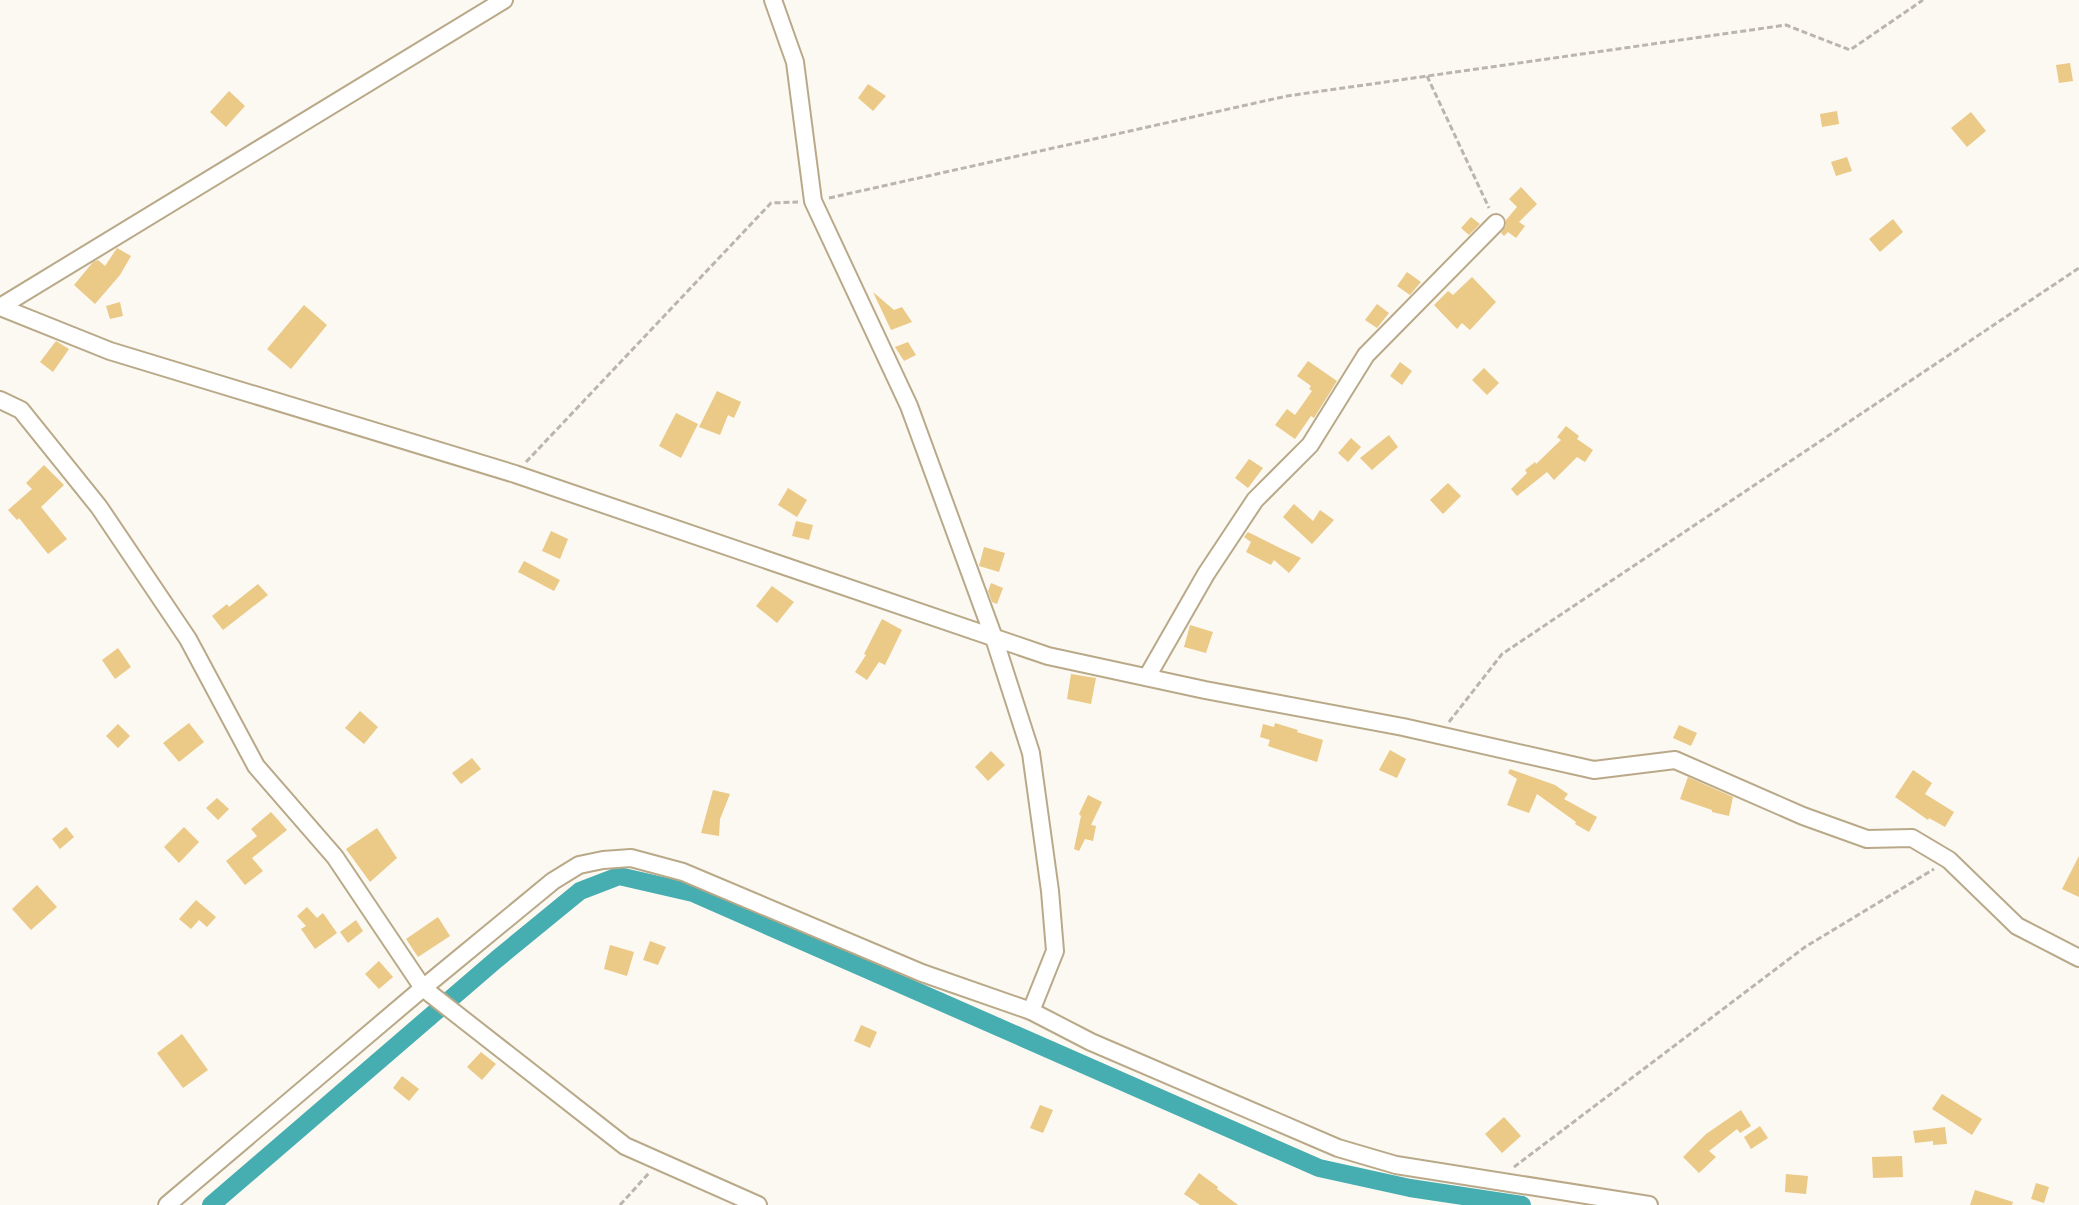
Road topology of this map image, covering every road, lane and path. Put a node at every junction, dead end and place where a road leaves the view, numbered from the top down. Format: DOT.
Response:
graph roads {
  1 [pos="504,0"];
  2 [pos="773,0"];
  3 [pos="1923,0"];
  4 [pos="1427,76"];
  5 [pos="813,201"];
  6 [pos="1496,223"];
  7 [pos="2079,267"];
  8 [pos="0,400"];
  9 [pos="515,474"];
  10 [pos="994,638"];
  11 [pos="1147,678"];
  12 [pos="1438,735"];
  13 [pos="1949,860"];
  14 [pos="2079,958"];
  15 [pos="424,988"];
  16 [pos="1031,1011"];
  17 [pos="659,1162"];
  18 [pos="1496,1181"];
  19 [pos="167,1205"];
  20 [pos="620,1205"];
  21 [pos="759,1205"];
  22 [pos="1649,1205"];
  1 -- 9 [label="street"];
  2 -- 5 [label="street"];
  3 -- 4 [label="path"];
  4 -- 5 [label="path"];
  4 -- 6 [label="path"];
  5 -- 9 [label="path"];
  5 -- 10 [label="street"];
  6 -- 11 [label="street"];
  7 -- 12 [label="path"];
  8 -- 15 [label="street"];
  9 -- 10 [label="street"];
  10 -- 11 [label="street"];
  10 -- 16 [label="street"];
  11 -- 12 [label="street"];
  12 -- 13 [label="street"];
  13 -- 14 [label="street"];
  13 -- 18 [label="path"];
  15 -- 16 [label="street"];
  15 -- 17 [label="street"];
  15 -- 19 [label="street"];
  16 -- 18 [label="street"];
  17 -- 20 [label="path"];
  17 -- 21 [label="street"];
  18 -- 22 [label="street"];
}
